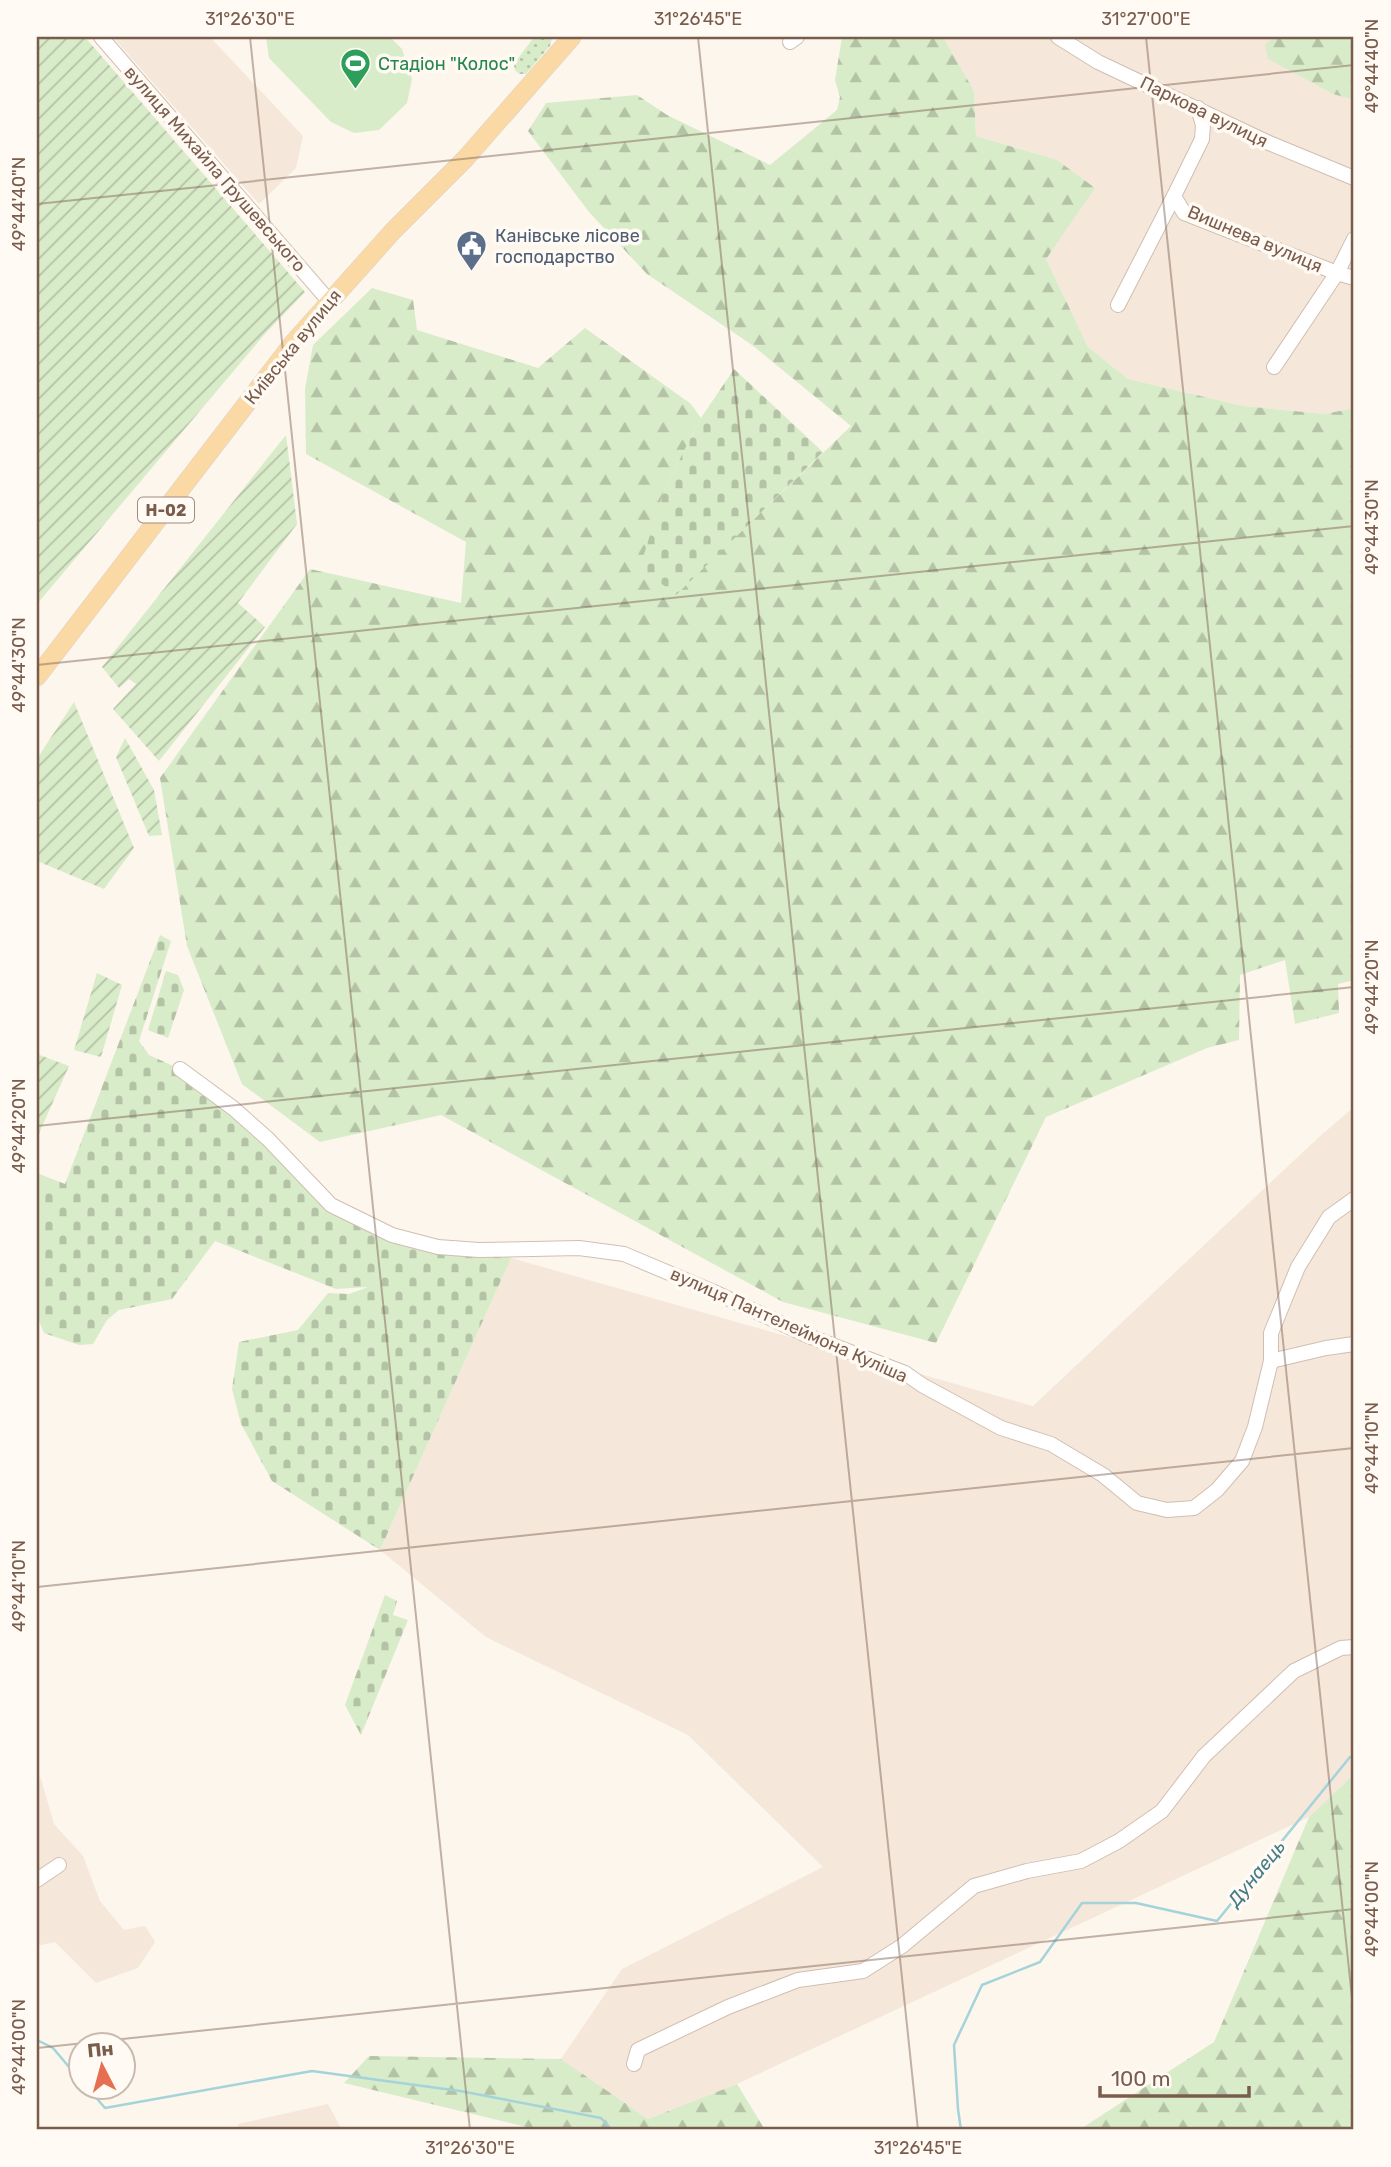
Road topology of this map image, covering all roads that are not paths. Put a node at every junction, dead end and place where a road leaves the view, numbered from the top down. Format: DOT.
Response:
graph roads {
  1 [pos="101,37"];
  2 [pos="572,37"];
  3 [pos="1062,38"];
  4 [pos="1198,108"];
  5 [pos="1354,178"];
  6 [pos="1174,196"];
  7 [pos="1354,239"];
  8 [pos="1337,273"];
  9 [pos="1354,278"];
  10 [pos="329,301"];
  11 [pos="1118,306"];
  12 [pos="1274,367"];
  13 [pos="37,677"];
  14 [pos="180,1069"];
  15 [pos="1354,1199"];
  16 [pos="1354,1344"];
  17 [pos="1271,1361"];
  18 [pos="1354,1647"];
  19 [pos="59,1866"];
  20 [pos="37,1880"];
  21 [pos="634,2064"];
  1 -- 10 [label="street, вулиця Михайла Грушевського"];
  2 -- 10 [label="main road, Київська вулиця / Н-02"];
  3 -- 4 [label="street, Паркова вулиця"];
  4 -- 5 [label="street, Паркова вулиця"];
  4 -- 6 [label="street, Вишнева вулиця"];
  6 -- 8 [label="street, Вишнева вулиця"];
  6 -- 11 [label="street"];
  7 -- 8 [label="street"];
  8 -- 9 [label="street, Вишнева вулиця"];
  8 -- 12 [label="street"];
  10 -- 13 [label="main road, Київська вулиця / Н-02"];
  14 -- 17 [label="street, вулиця Пантелеймона Куліша"];
  15 -- 17 [label="street, вулиця Пантелеймона Куліша"];
  16 -- 17 [label="street"];
  18 -- 21 [label="street"];
  19 -- 20 [label="street"];
}
